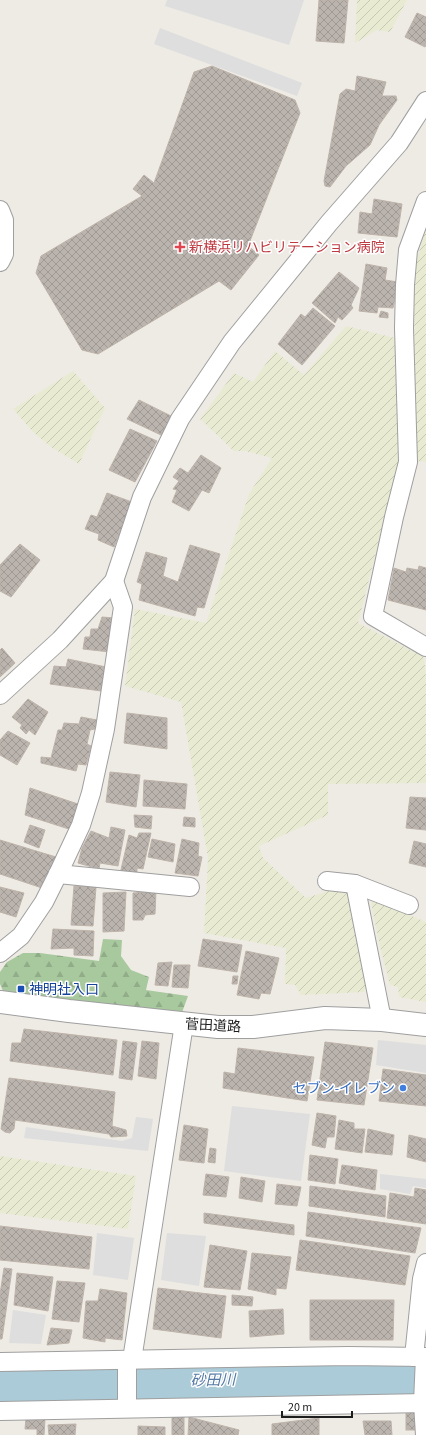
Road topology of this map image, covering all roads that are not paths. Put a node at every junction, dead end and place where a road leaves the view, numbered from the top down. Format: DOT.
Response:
graph roads {
  1 [pos="426,101"];
  2 [pos="426,201"];
  3 [pos="0,210"];
  4 [pos="0,262"];
  5 [pos="114,581"];
  6 [pos="426,647"];
  7 [pos="0,695"];
  8 [pos="58,874"];
  9 [pos="327,881"];
  10 [pos="356,884"];
  11 [pos="190,887"];
  12 [pos="409,905"];
  13 [pos="0,953"];
  14 [pos="0,1002"];
  15 [pos="382,1020"];
  16 [pos="184,1024"];
  17 [pos="426,1025"];
  18 [pos="426,1263"];
  19 [pos="422,1357"];
  20 [pos="129,1360"];
  21 [pos="0,1362"];
  22 [pos="425,1403"];
  23 [pos="127,1408"];
  24 [pos="0,1411"];
  25 [pos="425,1435"];
  1 -- 5 [label="street"];
  2 -- 6 [label="street"];
  3 -- 4 [label="street"];
  5 -- 7 [label="street"];
  5 -- 8 [label="street"];
  8 -- 11 [label="street"];
  8 -- 13 [label="street"];
  9 -- 10 [label="street"];
  10 -- 12 [label="street"];
  10 -- 15 [label="street"];
  14 -- 16 [label="street, 菅田道路"];
  15 -- 16 [label="street, 菅田道路"];
  15 -- 17 [label="street, 菅田道路"];
  16 -- 20 [label="street"];
  18 -- 19 [label="street"];
  19 -- 20 [label="street"];
  19 -- 22 [label="street"];
  20 -- 21 [label="street"];
  20 -- 23 [label="street"];
  22 -- 23 [label="street"];
  22 -- 25 [label="street"];
  23 -- 24 [label="street"];
}
